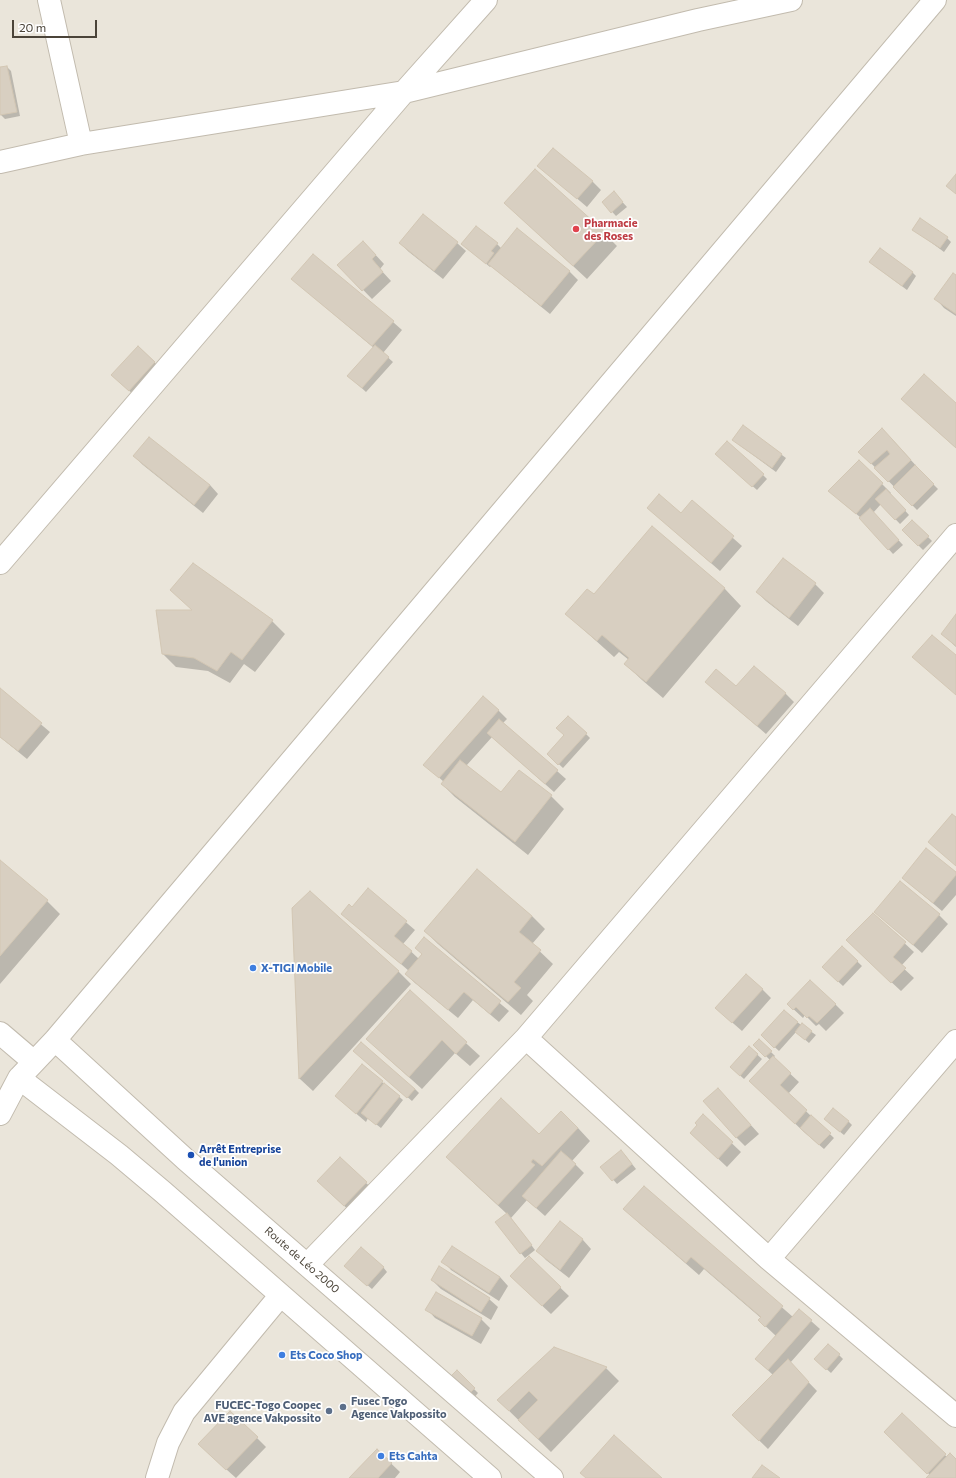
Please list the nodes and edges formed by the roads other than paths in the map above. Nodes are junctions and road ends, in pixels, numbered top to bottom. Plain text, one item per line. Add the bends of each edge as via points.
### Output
1 (49, 0) edge
2 (486, 0) edge
3 (791, 0) edge
4 (935, 0) edge
5 (404, 92) junction
6 (81, 144) junction
7 (0, 162) edge
8 (955, 537) edge
9 (0, 563) edge
10 (0, 1033) edge
11 (526, 1038) junction
12 (54, 1040) junction
13 (956, 1041) edge
14 (34, 1062) junction
15 (19, 1078) junction
16 (0, 1114) edge
17 (769, 1259) junction
18 (308, 1264) junction
19 (280, 1296) junction
20 (956, 1416) edge
21 (157, 1478) edge
22 (490, 1478) edge
23 (552, 1478) edge

1 - 6 street
2 - 5 street
3 - 5 street via 698,20
4 - 12 street
5 - 6 street
5 - 9 street
6 - 7 street
8 - 11 street
10 - 14 street
11 - 17 street
11 - 18 street
12 - 14 street
12 - 18 street, Route de Léo 2000 via 185,1159
13 - 17 street
14 - 15 street
15 - 16 street
15 - 19 street via 119,1155
17 - 20 street
18 - 23 street, Route de Léo 2000
19 - 21 street via 184,1412 168,1443
19 - 22 street

